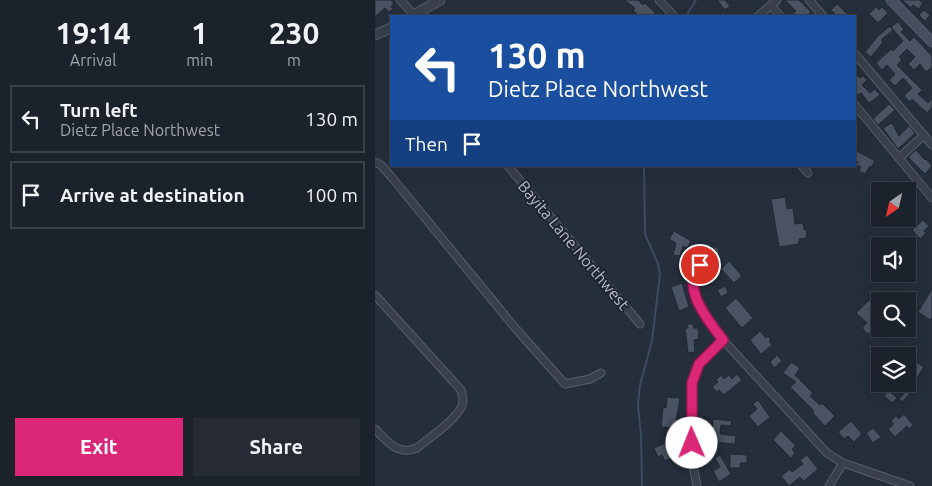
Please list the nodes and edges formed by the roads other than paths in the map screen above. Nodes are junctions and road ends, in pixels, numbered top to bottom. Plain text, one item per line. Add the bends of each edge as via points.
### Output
1 (400, 0) edge
2 (440, 0) edge
3 (659, 0) edge
4 (777, 0) edge
5 (809, 0) edge
6 (891, 0) edge
7 (771, 5) junction
8 (412, 15) edge
9 (415, 15) edge
10 (673, 15) edge
11 (759, 15) edge
12 (779, 15) edge
13 (822, 15) edge
14 (390, 28) edge
15 (375, 35) edge
16 (932, 42) edge
17 (856, 55) edge
18 (856, 107) edge
19 (924, 135) junction
20 (932, 145) edge
21 (899, 158) junction
22 (375, 162) edge
23 (509, 167) edge
24 (803, 167) edge
25 (808, 174) dead end
26 (932, 198) edge
27 (714, 252) dead end
28 (375, 295) edge
29 (640, 324) dead end
30 (723, 340) junction
31 (601, 373) dead end
32 (375, 429) edge
33 (843, 463) junction
34 (697, 486) edge
35 (829, 486) edge
36 (910, 486) edge

1 - 8 street
2 - 9 street
3 - 10 street
4 - 7 street
5 - 13 street
6 - 16 main road
7 - 11 street
7 - 12 street
14 - 15 street
17 - 19 street
18 - 21 street
19 - 20 street
19 - 21 street
21 - 26 street
22 - 31 street via 394,180 565,384 590,379
23 - 29 street, Bayita Lane Northwest
24 - 25 street
27 - 30 street via 693,272 693,284 697,303
28 - 32 street via 461,390 463,401 460,411 412,450 395,448
30 - 33 street via 827,453
30 - 34 street via 699,364 692,383 692,461
33 - 35 street
33 - 36 street

